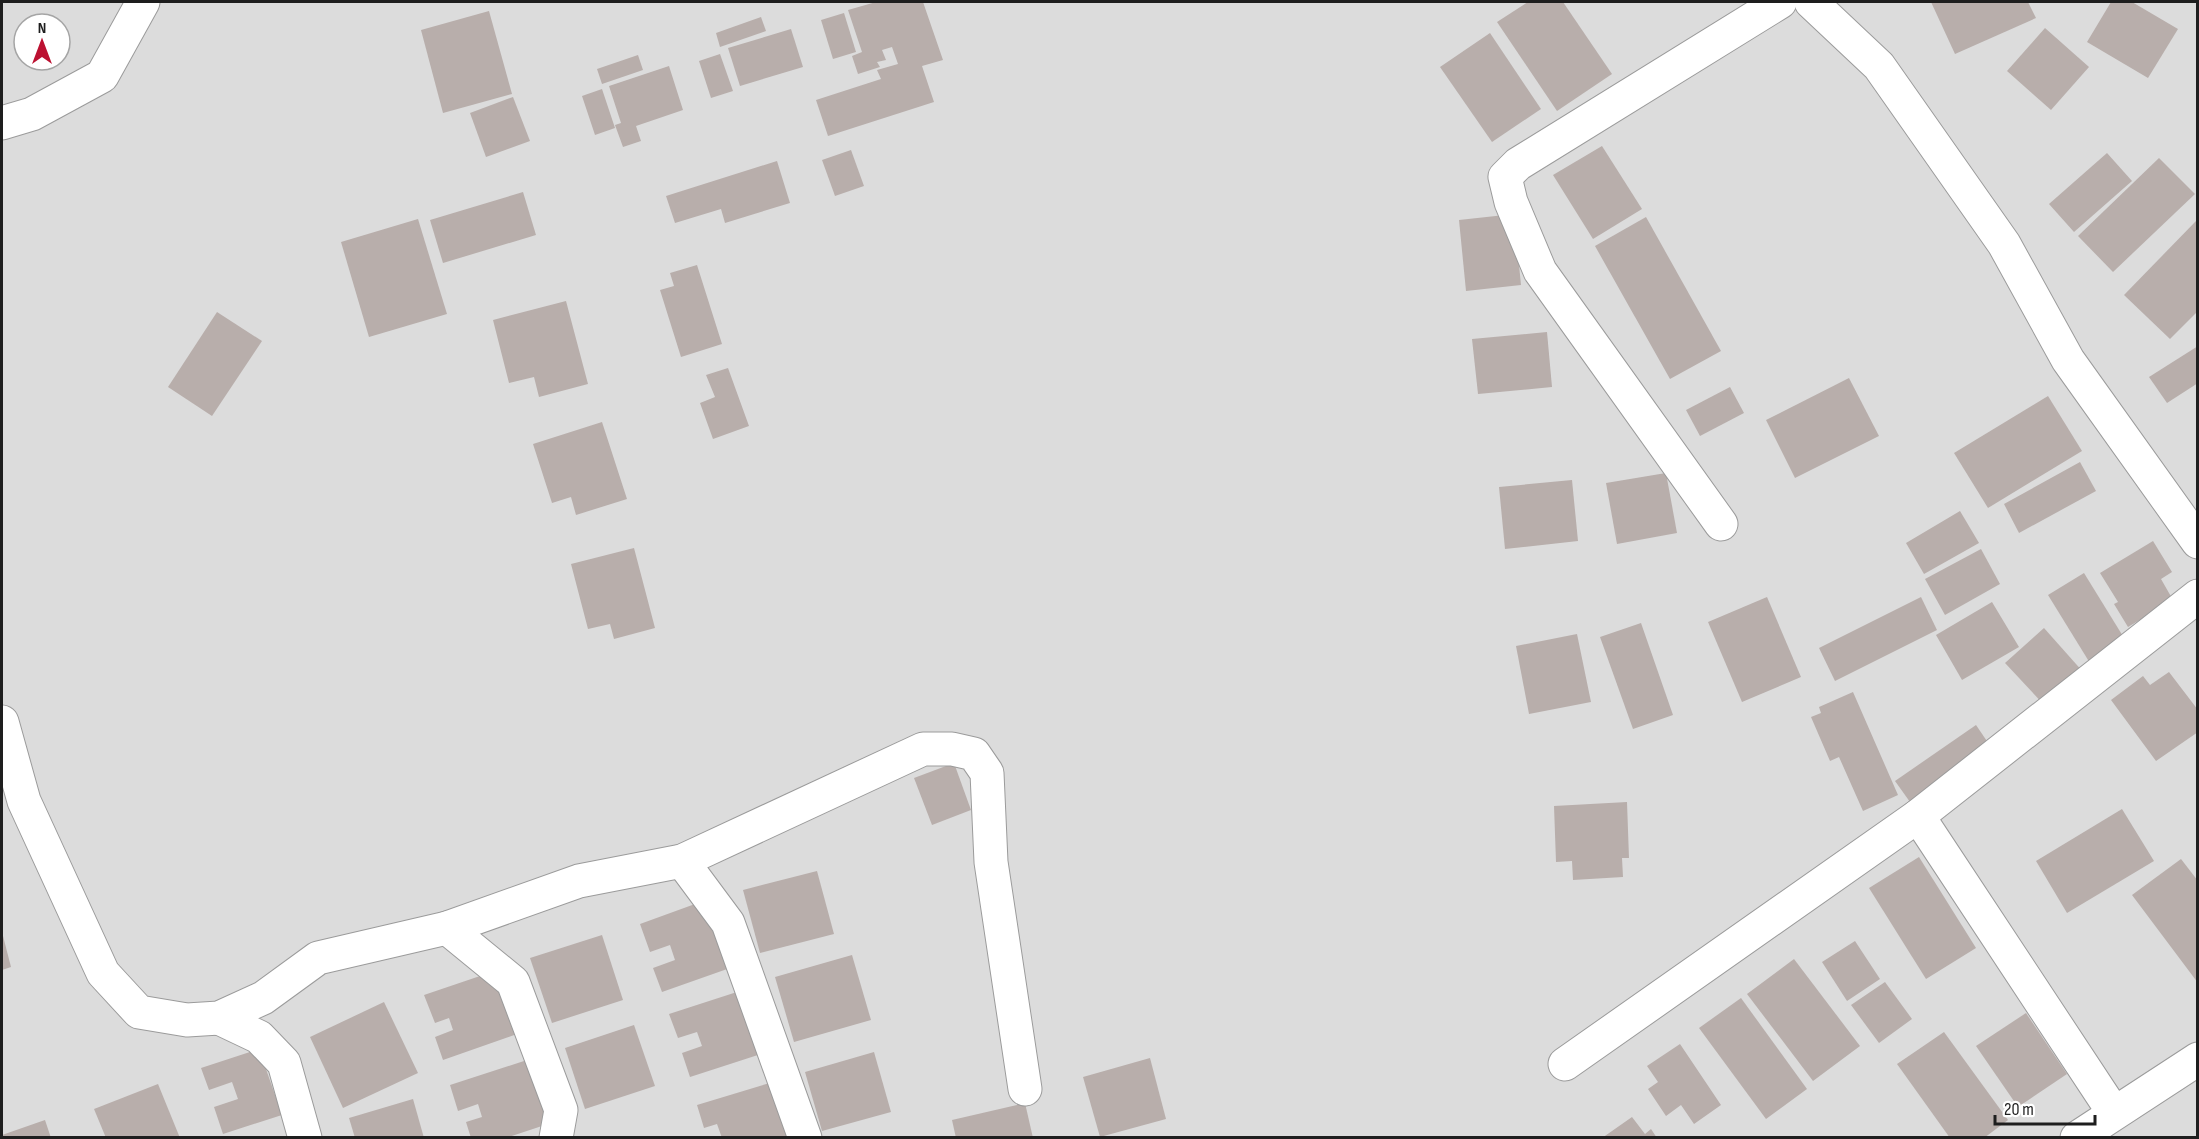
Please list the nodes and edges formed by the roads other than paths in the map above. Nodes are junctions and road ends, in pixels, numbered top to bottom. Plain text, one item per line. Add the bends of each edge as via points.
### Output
1 (143, 2) edge
2 (1780, 2) edge
3 (1811, 2) edge
4 (2, 123) edge
5 (1721, 524) dead end
6 (2198, 542) edge
7 (2198, 596) edge
8 (2, 722) edge
9 (1918, 816) junction
10 (682, 861) junction
11 (447, 928) junction
12 (219, 1018) junction
13 (2198, 1059) edge
14 (1565, 1064) dead end
15 (1025, 1089) dead end
16 (2114, 1113) junction
17 (305, 1137) edge
18 (556, 1137) edge
19 (805, 1137) edge
20 (2077, 1137) edge

1 - 4 street via 102,76 32,114
2 - 5 street via 1518,164 1505,177 1511,202 1540,272
3 - 6 street via 1879,66 2004,243 2068,360
7 - 9 street
8 - 12 street via 24,801 103,974 139,1012 187,1020
9 - 14 street
9 - 16 street
10 - 11 street via 579,881
10 - 15 street via 923,749 974,754 987,773 991,862
10 - 19 street via 729,923
11 - 12 street via 318,958 263,998
11 - 18 street via 513,982 561,1110
12 - 17 street via 259,1037 284,1064
13 - 16 street
16 - 20 street

